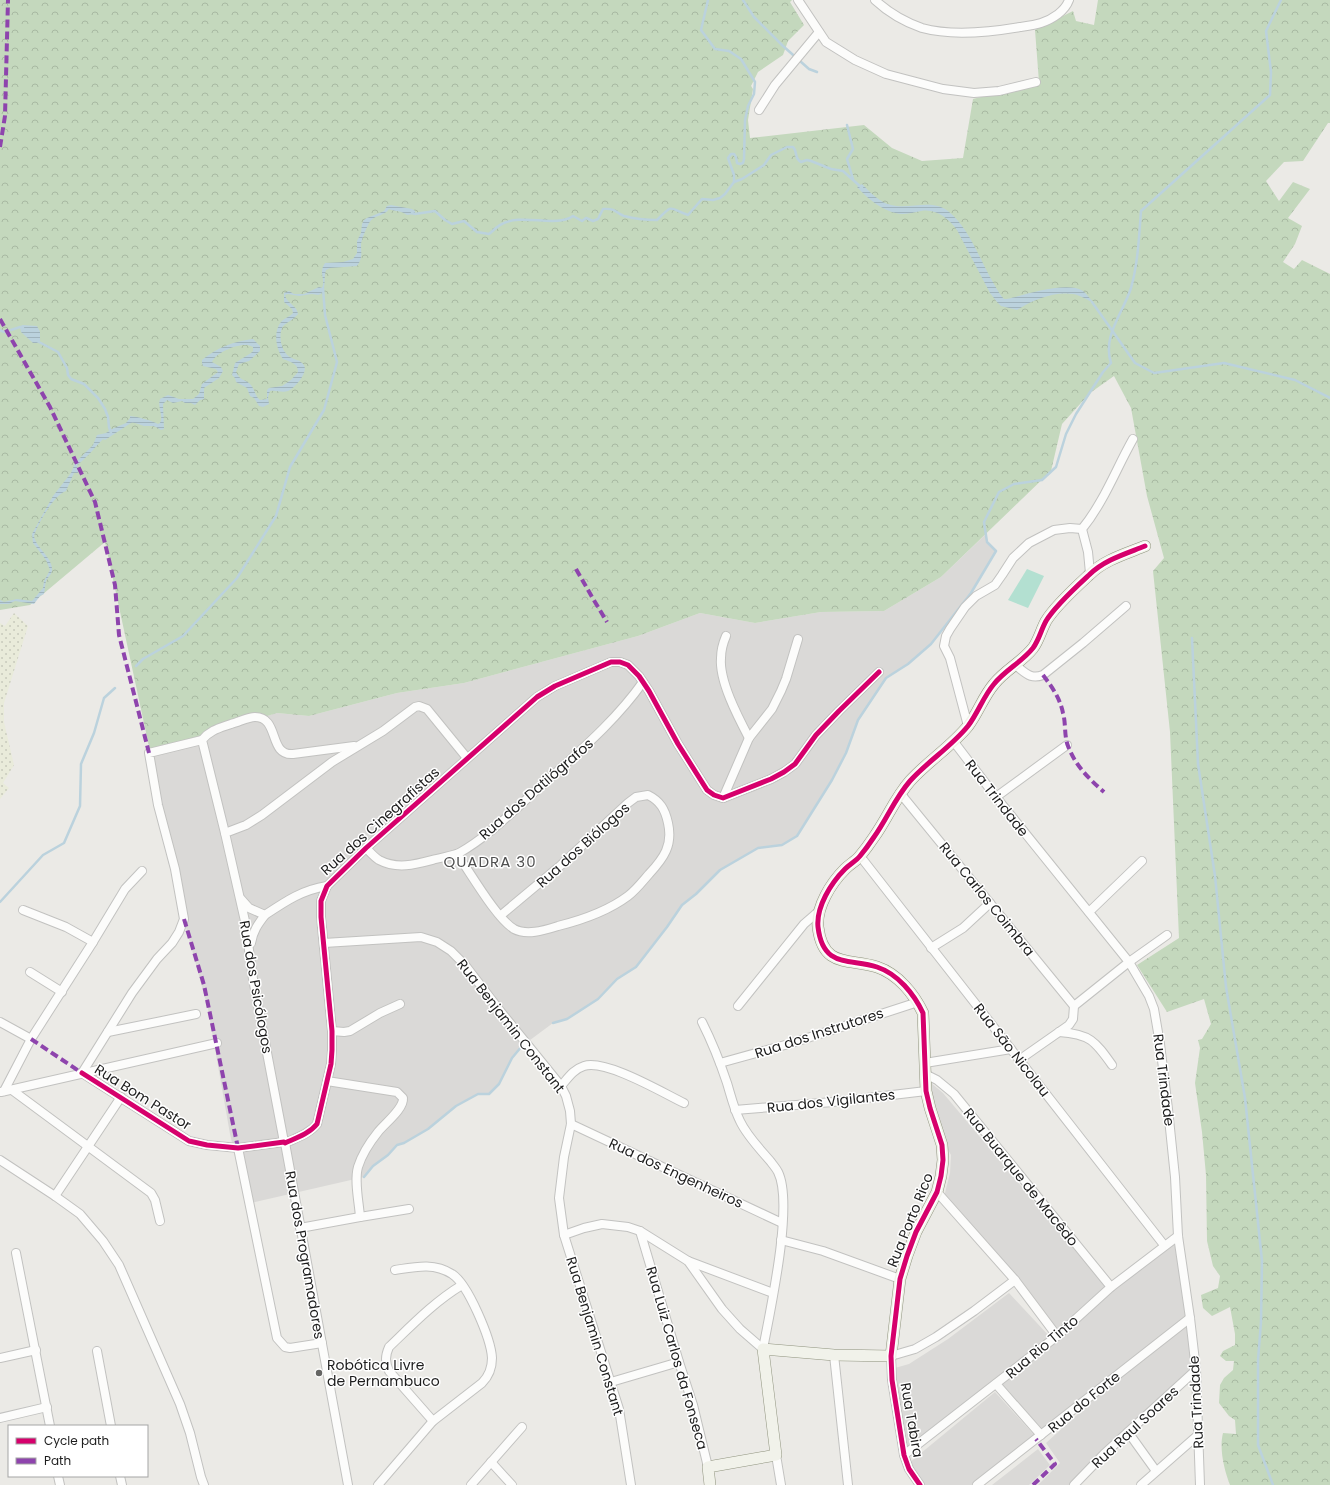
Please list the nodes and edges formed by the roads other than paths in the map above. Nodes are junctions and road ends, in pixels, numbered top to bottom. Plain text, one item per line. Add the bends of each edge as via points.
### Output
1 (798, 0) edge
2 (875, 0) edge
3 (1069, 0) edge
4 (819, 32) junction
5 (1036, 82) dead end
6 (759, 110) dead end
7 (1132, 439) dead end
8 (1082, 529) junction
9 (1144, 546) dead end
10 (1090, 573) junction
11 (1126, 606) dead end
12 (726, 636) dead end
13 (798, 639) dead end
14 (1015, 664) junction
15 (879, 672) dead end
16 (644, 682) junction
17 (968, 726) junction
18 (749, 738) junction
19 (202, 740) junction
20 (954, 742) junction
21 (357, 745) junction
22 (1067, 745) dead end
23 (467, 758) junction
24 (900, 793) junction
25 (996, 797) junction
26 (723, 798) junction
27 (226, 833) junction
28 (366, 848) junction
29 (458, 854) junction
30 (860, 856) junction
31 (1142, 861) dead end
32 (142, 871) dead end
33 (326, 886) junction
34 (240, 898) junction
35 (990, 903) junction
36 (23, 910) dead end
37 (819, 912) junction
38 (1089, 912) junction
39 (265, 915) junction
40 (500, 916) junction
41 (1167, 935) dead end
42 (93, 942) junction
43 (324, 943) junction
44 (250, 947) junction
45 (931, 948) junction
46 (1129, 962) junction
47 (30, 972) dead end
48 (62, 992) junction
49 (918, 1002) junction
50 (400, 1004) dead end
51 (738, 1006) dead end
52 (1074, 1006) junction
53 (196, 1014) dead end
54 (0, 1022) edge
55 (702, 1022) dead end
56 (332, 1031) junction
57 (108, 1032) junction
58 (1059, 1032) junction
59 (31, 1039) junction
60 (218, 1043) dead end
61 (1011, 1049) junction
62 (1020, 1060) junction
63 (720, 1063) junction
64 (1112, 1065) dead end
65 (925, 1069) junction
66 (82, 1073) junction
67 (327, 1081) junction
68 (561, 1086) junction
69 (5, 1091) edge
70 (926, 1091) junction
71 (121, 1097) junction
72 (684, 1103) dead end
73 (735, 1110) junction
74 (571, 1124) junction
75 (284, 1142) junction
76 (87, 1146) junction
77 (238, 1148) junction
78 (0, 1160) edge
79 (937, 1192) junction
80 (55, 1196) junction
81 (409, 1210) dead end
82 (360, 1216) junction
83 (160, 1221) dead end
84 (782, 1223) junction
85 (300, 1228) junction
86 (640, 1231) junction
87 (564, 1235) junction
88 (1178, 1236) junction
89 (781, 1240) junction
90 (1164, 1245) junction
91 (16, 1253) dead end
92 (688, 1261) junction
93 (395, 1270) dead end
94 (900, 1279) junction
95 (1015, 1280) junction
96 (462, 1285) junction
97 (1111, 1287) junction
98 (773, 1293) junction
99 (1190, 1318) junction
100 (1057, 1336) junction
101 (322, 1342) junction
102 (763, 1349) junction
103 (36, 1350) junction
104 (97, 1351) dead end
105 (834, 1355) junction
106 (891, 1356) junction
107 (0, 1358) edge
108 (679, 1362) junction
109 (1196, 1370) junction
110 (611, 1382) junction
111 (996, 1384) junction
112 (47, 1407) junction
113 (0, 1418) edge
114 (433, 1421) junction
115 (50, 1425) edge
116 (111, 1425) edge
117 (522, 1427) dead end
118 (1128, 1432) junction
119 (1198, 1435) junction
120 (1041, 1436) junction
121 (776, 1455) junction
122 (904, 1455) junction
123 (491, 1462) junction
124 (708, 1467) junction
125 (1156, 1471) junction
126 (1078, 1484) edge
127 (204, 1485) edge
128 (348, 1485) edge
129 (378, 1485) edge
130 (471, 1485) edge
131 (512, 1485) edge
132 (631, 1485) edge
133 (710, 1485) edge
134 (780, 1485) edge
135 (848, 1485) edge
136 (920, 1485) edge
137 (977, 1485) edge
138 (1141, 1485) edge
139 (1200, 1485) edge

1 - 4 street
2 - 3 street via 886,10 924,28 949,32 976,32 1041,23 1062,11
4 - 5 street via 826,42 855,60 915,83 943,89 986,93
4 - 6 street via 775,85
7 - 8 street via 1104,496
8 - 10 street
8 - 17 street via 1054,530 1029,543 1013,558 995,585 976,596 950,628 944,646
9 - 10 street, Rua Porto Rico via 1112,559
10 - 14 street, Rua Porto Rico via 1052,613 1033,647
11 - 14 street via 1043,675 1036,677
12 - 18 street via 722,647 721,668 736,715
13 - 18 street via 781,691 772,709
14 - 17 street, Rua Porto Rico via 994,683
15 - 26 street via 816,735 795,764 771,779
16 - 23 street, Rua dos Cinegrafistas via 631,668 620,662 611,662 580,674 537,697
16 - 26 street via 707,790
16 - 29 street, Rua dos Datilógrafos via 624,707 576,754 501,822
17 - 20 street, Rua Porto Rico
18 - 26 street
19 - 21 street via 215,729 254,717 263,719 270,725 278,748 288,754
19 - 27 street, Rua dos Psicólogos
19 - 57 street, Rua Bom Pastor via 149,753 184,919 172,943 144,976
20 - 24 street, Rua Porto Rico via 918,772
20 - 25 street, Rua Trindade
21 - 23 street via 419,706 427,709
21 - 27 street via 302,783 262,815
22 - 25 street
23 - 28 street, Rua dos Cinegrafistas
24 - 30 street, Rua Porto Rico
24 - 35 street, Rua Carlos Coimbra
25 - 38 street, Rua Trindade
27 - 34 street, Rua dos Psicólogos
28 - 29 street, Rua dos Datilógrafos via 378,859 401,866
28 - 33 street, Rua dos Cinegrafistas
29 - 40 street, Rua dos Biólogos
30 - 37 street, Rua Porto Rico via 837,879
30 - 45 street, Rua São Nicolau
31 - 38 street
32 - 42 street via 125,889
33 - 39 street, Rua dos Cinegrafistas via 302,892
33 - 43 street, Rua dos Cinegrafistas via 321,901
34 - 39 street via 249,908
34 - 44 street, Rua dos Psicólogos
35 - 45 street via 963,928
35 - 52 street, Rua Carlos Coimbra
36 - 42 street via 66,927
37 - 49 street, Rua Porto Rico via 820,936 829,954 845,962 878,967 898,980
37 - 51 street, Rua Porto Rico via 804,924
38 - 46 street, Rua Trindade
39 - 44 street via 253,934
40 - 40 street, Rua dos Biólogos via 636,797 648,795 661,804 670,831 669,845 661,861 627,896 588,916 542,931 527,932 514,929
41 - 46 street
42 - 48 street
43 - 56 street, Rua dos Cinegrafistas
43 - 68 street, Rua Benjamin Constant via 421,937 437,942 465,964
44 - 75 street, Rua dos Psicólogos via 253,979
45 - 61 street, Rua São Nicolau
46 - 52 street
46 - 88 street, Rua Trindade via 1154,1009 1168,1109
47 - 48 street
48 - 59 street
49 - 63 street, Rua dos Instrutores via 792,1043
49 - 65 street, Rua Porto Rico via 923,1013
50 - 56 street via 350,1032
52 - 58 street via 1073,1019
53 - 57 street
54 - 59 street
55 - 63 street
56 - 67 street, Rua dos Cinegrafistas
57 - 66 street, Rua Bom Pastor
58 - 62 street
58 - 64 street via 1075,1033 1088,1038 1098,1046
59 - 69 street
60 - 66 street
61 - 62 street, Rua São Nicolau
61 - 65 street
62 - 90 street, Rua São Nicolau
63 - 73 street
65 - 70 street, Rua Porto Rico
65 - 97 street, Rua Buarque de Macêdo via 954,1094
66 - 69 street
66 - 71 street, Rua Bom Pastor
67 - 75 street, Rua dos Cinegrafistas via 317,1124 306,1134
67 - 82 street via 397,1092 401,1094 404,1102 366,1149 358,1168
68 - 72 street via 576,1070 596,1065 629,1076
68 - 74 street, Rua Benjamin Constant via 570,1111
69 - 76 street
70 - 73 street, Rua dos Vigilantes
70 - 79 street, Rua Porto Rico via 942,1145 942,1176
71 - 76 street
71 - 77 street, Rua Bom Pastor via 189,1141
73 - 84 street via 747,1133 778,1172 782,1187
74 - 84 street, Rua dos Engenheiros
74 - 87 street, Rua Benjamin Constant via 559,1198
75 - 77 street, Rua dos Cinegrafistas
75 - 85 street, Rua dos Programadores
76 - 80 street
76 - 83 street via 151,1193
77 - 101 street via 277,1338 285,1347 290,1348
78 - 80 street
79 - 94 street, Rua Porto Rico via 916,1232
79 - 95 street
80 - 127 street via 80,1214 119,1265 180,1404
81 - 82 street
82 - 85 street
84 - 89 street
85 - 101 street, Rua dos Programadores
86 - 87 street via 602,1224
86 - 92 street
86 - 108 street, Rua Luiz Carlos da Fonseca
87 - 110 street, Rua Benjamin Constant
88 - 90 street, Rua Rio Tinto
88 - 99 street, Rua Trindade
89 - 94 street via 823,1251
89 - 98 street
90 - 97 street, Rua Rio Tinto
91 - 103 street
92 - 98 street
92 - 102 street via 722,1309
93 - 96 street via 434,1267 453,1274
94 - 106 street, Rua Porto Rico
95 - 100 street
95 - 106 street via 936,1337 915,1349
96 - 114 street via 485,1333 492,1357 491,1368 482,1383
96 - 114 street via 429,1308 389,1347 386,1354 385,1362 389,1371
97 - 100 street, Rua Rio Tinto
98 - 102 street
99 - 109 street, Rua Trindade
99 - 120 street, Rua do Forte
100 - 111 street, Rua Rio Tinto
101 - 128 street, Rua dos Programadores
102 - 105 street
102 - 121 street
103 - 107 street
103 - 112 street
104 - 116 street
105 - 106 street
105 - 135 street
106 - 122 street, Rua Tabira via 893,1387
108 - 110 street
108 - 124 street, Rua Luiz Carlos da Fonseca
109 - 118 street, Rua Raul Soares
109 - 119 street, Rua Trindade
110 - 132 street, Rua Benjamin Constant via 624,1432
111 - 120 street
111 - 122 street, Rua Rio Tinto
112 - 113 street
112 - 115 street
114 - 129 street
117 - 123 street
118 - 125 street
118 - 126 street, Rua Raul Soares
119 - 125 street
119 - 139 street, Rua Trindade
120 - 137 street, Rua do Forte
121 - 124 street
121 - 134 street
122 - 136 street, Rua Tabira via 909,1469
123 - 130 street
123 - 131 street
124 - 133 street, Rua Luiz Carlos da Fonseca
125 - 138 street

